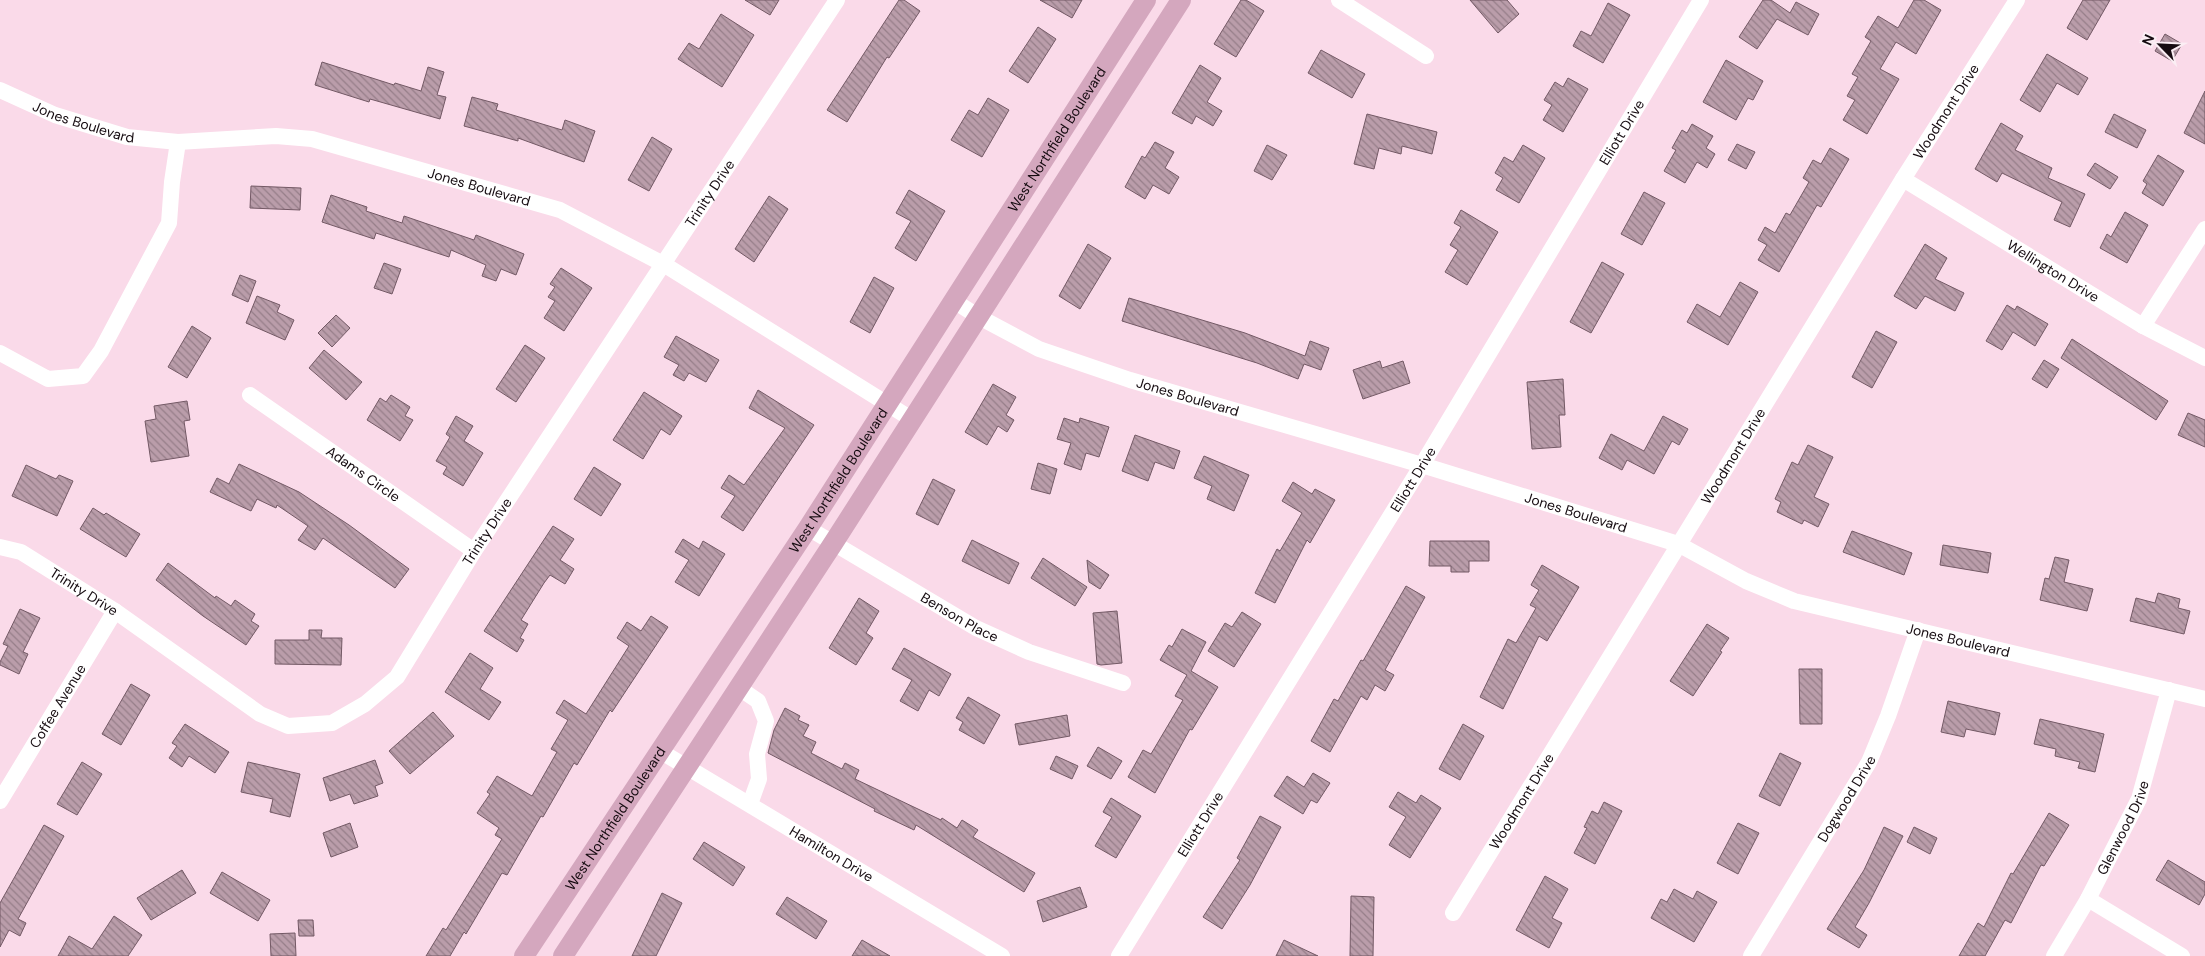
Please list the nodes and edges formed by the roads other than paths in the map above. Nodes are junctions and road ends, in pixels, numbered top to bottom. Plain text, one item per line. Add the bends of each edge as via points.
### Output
1 (837, 0) edge
2 (1146, 0) edge
3 (1181, 0) edge
4 (1338, 0) edge
5 (1701, 0) edge
6 (2017, 0) edge
7 (1426, 56) dead end
8 (0, 90) edge
9 (178, 142) junction
10 (1903, 179) junction
11 (2205, 229) edge
12 (665, 264) junction
13 (954, 301) junction
14 (979, 317) junction
15 (2143, 326) junction
16 (0, 353) edge
17 (2205, 358) edge
18 (250, 395) dead end
19 (889, 404) junction
20 (913, 420) junction
21 (1422, 465) junction
22 (808, 528) junction
23 (834, 542) junction
24 (1678, 544) junction
25 (0, 547) edge
26 (474, 551) junction
27 (115, 611) junction
28 (1918, 630) junction
29 (1123, 683) dead end
30 (739, 688) junction
31 (2169, 690) junction
32 (2205, 699) edge
33 (660, 751) junction
34 (687, 767) junction
35 (0, 801) edge
36 (750, 804) junction
37 (2088, 899) junction
38 (1453, 913) dead end
39 (524, 956) edge
40 (563, 956) edge
41 (1002, 956) edge
42 (1119, 956) edge
43 (1751, 956) edge
44 (2054, 956) edge
45 (2182, 956) edge

1 - 12 street, Trinity Drive
2 - 13 main road, West Northfield Boulevard
3 - 14 main road, West Northfield Boulevard
4 - 7 street
5 - 21 street, Elliott Drive
6 - 10 street, Woodmont Drive
8 - 9 street, Jones Boulevard via 55,115 101,130 136,138
9 - 12 street, Jones Boulevard via 276,136 312,139 560,210
9 - 16 street via 169,223 101,350 83,376 48,379
10 - 15 street, Wellington Drive
10 - 24 street, Woodmont Drive
11 - 15 street
12 - 19 street, Jones Boulevard
12 - 26 street, Trinity Drive
13 - 14 street, Jones Boulevard
13 - 19 main road, West Northfield Boulevard
14 - 20 main road, West Northfield Boulevard
14 - 21 street, Jones Boulevard via 1039,349 1130,380
15 - 17 street, Wellington Drive
18 - 26 street, Adams Circle
19 - 20 street, Jones Boulevard
19 - 22 main road, West Northfield Boulevard
20 - 23 main road, West Northfield Boulevard
21 - 24 street, Jones Boulevard
21 - 42 street, Elliott Drive
22 - 23 street, Benson Place
22 - 33 main road, West Northfield Boulevard
23 - 29 street, Benson Place via 976,628 1029,652
23 - 30 main road, West Northfield Boulevard
24 - 28 street, Jones Boulevard via 1746,581 1794,601
24 - 38 street, Woodmont Drive
25 - 27 street, Trinity Drive via 21,552
26 - 27 street, Trinity Drive via 397,677 365,704 332,723 288,726 260,714
27 - 35 street, Coffee Avenue
28 - 31 street, Jones Boulevard
28 - 43 street, Dogwood Drive via 1869,762
30 - 34 main road, West Northfield Boulevard
30 - 36 street via 758,701 766,721 757,754 759,779
31 - 32 street, Jones Boulevard
31 - 37 street, Glenwood Drive via 2139,799
33 - 34 street, Hamilton Drive
33 - 39 main road, West Northfield Boulevard
34 - 36 street, Hamilton Drive
34 - 40 main road, West Northfield Boulevard
36 - 41 street, Hamilton Drive
37 - 44 street, Glenwood Drive
37 - 45 street

